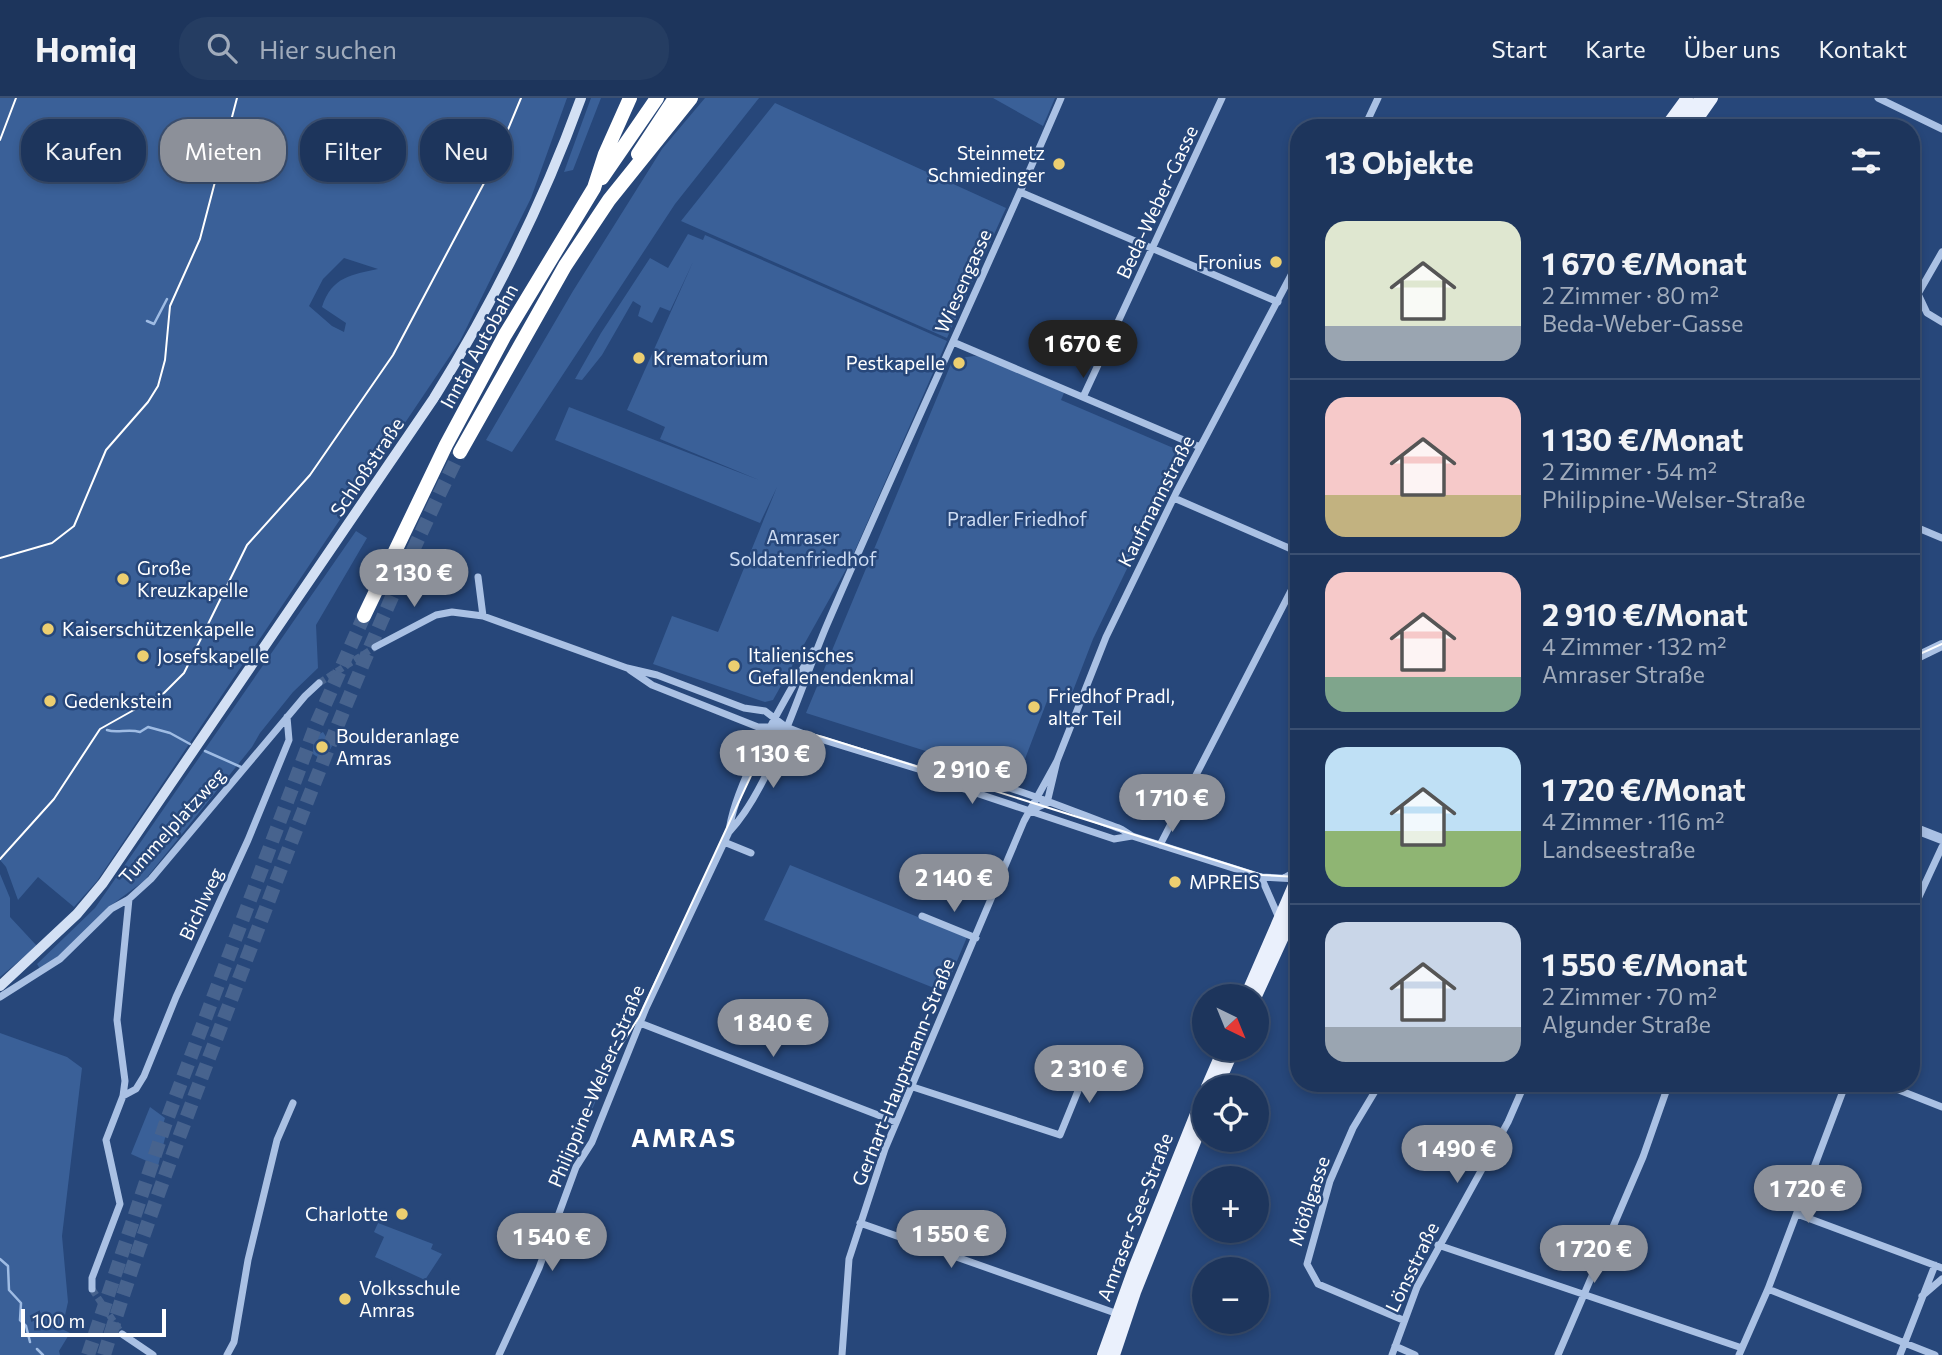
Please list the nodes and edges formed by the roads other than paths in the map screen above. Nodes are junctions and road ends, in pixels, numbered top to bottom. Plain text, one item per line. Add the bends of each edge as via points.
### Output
1 (581, 98) edge
2 (630, 98) edge
3 (657, 98) edge
4 (675, 98) edge
5 (691, 98) edge
6 (1061, 98) edge
7 (1222, 98) edge
8 (1378, 98) edge
9 (1687, 98) edge
10 (1701, 98) edge
11 (1712, 98) edge
12 (1878, 98) edge
13 (1368, 119) edge
14 (1672, 119) edge
15 (1686, 119) edge
16 (1697, 119) edge
17 (1942, 129) edge
18 (594, 188) junction
19 (1020, 192) junction
20 (609, 200) junction
21 (1152, 249) junction
22 (1942, 252) edge
23 (1290, 283) edge
24 (1920, 287) edge
25 (1920, 298) edge
26 (1278, 302) junction
27 (1942, 322) edge
28 (953, 342) junction
29 (1084, 395) junction
30 (1200, 447) junction
31 (460, 452) tunnel mouth
32 (1174, 498) junction
33 (1920, 529) edge
34 (1942, 538) edge
35 (1290, 549) edge
36 (478, 578) dead end
37 (1290, 592) edge
38 (364, 616) tunnel mouth
39 (483, 616) junction
40 (825, 629) junction
41 (1942, 645) edge
42 (375, 647) tunnel mouth
43 (1920, 656) edge
44 (627, 668) junction
45 (319, 683) tunnel mouth
46 (287, 716) junction
47 (776, 719) junction
48 (786, 727) junction
49 (771, 729) junction
50 (1057, 761) junction
51 (931, 773) junction
52 (1035, 799) junction
53 (1047, 803) junction
54 (1030, 811) junction
55 (1920, 830) edge
56 (729, 832) junction
57 (1132, 836) junction
58 (1942, 839) edge
59 (724, 842) junction
60 (1160, 845) junction
61 (1942, 847) edge
62 (751, 853) dead end
63 (1261, 877) junction
64 (1290, 878) edge
65 (1290, 894) edge
66 (1920, 895) edge
67 (129, 899) junction
68 (922, 916) dead end
69 (1279, 919) junction
70 (1290, 922) edge
71 (976, 938) junction
72 (1251, 984) edge
73 (1261, 984) edge
74 (0, 986) edge
75 (0, 997) edge
76 (640, 1023) junction
77 (1091, 1059) dead end
78 (913, 1087) junction
79 (1375, 1092) edge
80 (1521, 1092) edge
81 (1666, 1092) edge
82 (1843, 1092) edge
83 (1904, 1092) edge
84 (123, 1096) junction
85 (293, 1103) dead end
86 (1942, 1107) edge
87 (896, 1122) junction
88 (1192, 1125) edge
89 (1192, 1149) edge
90 (1797, 1214) junction
91 (860, 1223) junction
92 (1438, 1245) junction
93 (1933, 1266) junction
94 (1942, 1266) edge
95 (1942, 1279) edge
96 (92, 1289) dead end
97 (1768, 1289) junction
98 (1583, 1296) junction
99 (1922, 1297) junction
100 (1118, 1314) junction
101 (1403, 1320) junction
102 (122, 1334) tunnel mouth
103 (1905, 1342) junction
104 (1395, 1346) junction
105 (1740, 1351) edge
106 (153, 1355) edge
107 (227, 1355) edge
108 (499, 1355) edge
109 (842, 1355) edge
110 (1103, 1355) edge
111 (1114, 1355) edge
112 (1392, 1355) edge
113 (1415, 1355) edge
114 (1558, 1355) edge
115 (1900, 1355) edge
116 (1935, 1355) edge

1 - 74 main road, Schloßstraße via 524,235 467,346 434,398 103,883 61,931
2 - 18 highway, Inntal Autobahn
3 - 18 highway
4 - 20 highway
5 - 20 highway, Inntal Autobahn
6 - 19 street, Wiesengasse
7 - 21 street, Beda-Weber-Gasse
8 - 13 street
9 - 14 main road
10 - 15 main road
11 - 16 main road
12 - 17 street
18 - 38 highway, Inntal Autobahn via 505,335
19 - 21 street
19 - 28 street, Wiesengasse
20 - 31 highway, Inntal Autobahn via 559,277
21 - 26 street
21 - 29 street, Beda-Weber-Gasse
22 - 24 street
23 - 26 street, Kaufmannstraße
25 - 27 street via 1927,313
26 - 30 street, Kaufmannstraße
28 - 29 street
28 - 40 street, Wiesengasse
29 - 30 street
30 - 32 street, Kaufmannstraße
32 - 35 street
32 - 50 street, Kaufmannstraße via 1096,660
33 - 34 street
36 - 39 street
37 - 60 street
39 - 42 street via 436,615
39 - 44 street
40 - 47 street, Wiesengasse
40 - 48 street, Wiesengasse
41 - 43 street
44 - 47 street via 765,711
44 - 49 street via 652,685
45 - 46 street, Tummelplatzweg
46 - 67 street, Tummelplatzweg via 151,879
46 - 84 street, Bichlweg via 289,740 248,840 144,1076 136,1089
47 - 48 street
47 - 49 street, Philippine-Welser-Straße
48 - 49 street
48 - 51 street
48 - 56 street, Philippine-Welser-Straße via 745,816
49 - 56 street, Philippine-Welser-Straße via 731,810
50 - 52 street, Kaufmannstraße
50 - 53 street, Kaufmannstraße
51 - 52 street via 950,772
51 - 54 street via 946,783
52 - 53 street
52 - 54 street, Kaufmannstraße
53 - 54 street
53 - 57 street
54 - 57 street via 1114,839
54 - 71 street, Gerhart-Hauptmann-Straße
55 - 58 street
56 - 59 street, Philippine-Welser-Straße
57 - 60 street
59 - 62 street
59 - 76 street, Philippine-Welser-Straße
60 - 63 street
61 - 66 street
63 - 64 street
63 - 69 street
65 - 69 main road
67 - 75 street, Tummelplatzweg via 111,909 60,959
67 - 84 street, Bichlweg via 117,1020 125,1066
68 - 71 street
69 - 72 main road
70 - 73 main road
71 - 78 street, Gerhart-Hauptmann-Straße
76 - 87 street
76 - 108 street, Philippine-Welser-Straße
77 - 78 street via 1060,1135
78 - 87 street, Gerhart-Hauptmann-Straße
79 - 101 street, Mößlgasse via 1330,1181 1307,1264 1318,1284
80 - 92 street, Lönsstraße
81 - 98 street
82 - 90 street
83 - 86 street
84 - 96 street, Bichlweg via 106,1140 119,1211 92,1278
85 - 107 street via 277,1140 234,1342
87 - 91 street, Gerhart-Hauptmann-Straße
88 - 100 main road, Amraser-See-Straße
89 - 111 main road, Amraser-See-Straße
90 - 93 street
90 - 97 street
91 - 100 street
91 - 109 street, Gerhart-Hauptmann-Straße via 846,1274
92 - 98 street
92 - 101 street, Lönsstraße
93 - 94 street
93 - 99 street
95 - 99 street
97 - 103 street
97 - 105 street
98 - 105 street
98 - 114 street
99 - 103 street
100 - 110 main road, Amraser-See-Straße
101 - 104 street, Lönsstraße
102 - 106 street
103 - 115 street
103 - 116 street
104 - 112 street, Lönsstraße
104 - 113 street

